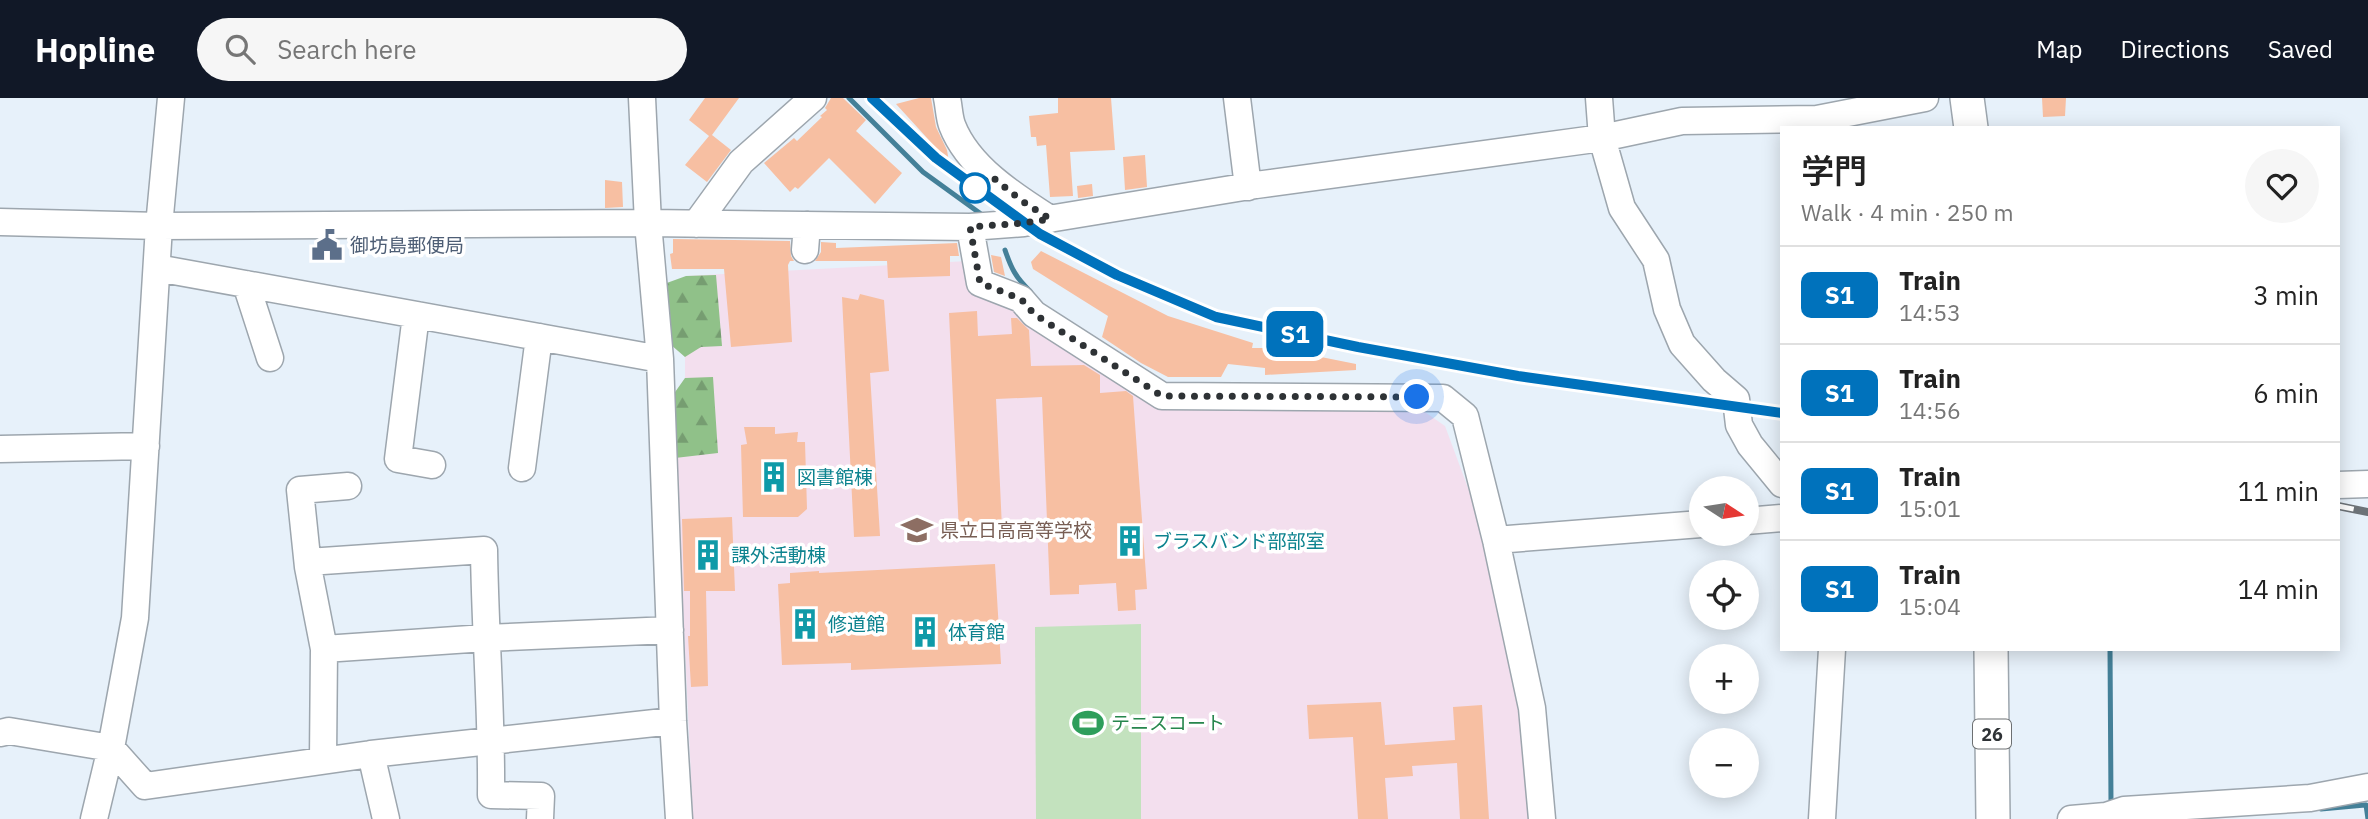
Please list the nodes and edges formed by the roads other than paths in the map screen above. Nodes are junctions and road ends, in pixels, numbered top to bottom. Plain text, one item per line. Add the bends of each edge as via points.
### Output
1 (171, 98) edge
2 (642, 98) edge
3 (813, 98) edge
4 (947, 98) edge
5 (1237, 98) edge
6 (1599, 98) edge
7 (1925, 98) edge
8 (1967, 98) edge
9 (1971, 126) edge
10 (1602, 138) junction
11 (1248, 187) junction
12 (1050, 219) junction
13 (0, 222) edge
14 (648, 223) junction
15 (696, 224) junction
16 (159, 226) junction
17 (970, 227) junction
18 (157, 268) junction
19 (246, 284) junction
20 (416, 315) junction
21 (539, 337) junction
22 (270, 358) dead end
23 (660, 359) junction
24 (146, 446) junction
25 (0, 450) edge
26 (432, 465) dead end
27 (522, 468) dead end
28 (1780, 482) edge
29 (2368, 484) edge
30 (2340, 485) edge
31 (348, 486) dead end
32 (1780, 518) edge
33 (1759, 520) edge
34 (1689, 525) edge
35 (1496, 540) junction
36 (308, 562) junction
37 (670, 631) junction
38 (485, 638) junction
39 (324, 649) junction
40 (1832, 651) edge
41 (1991, 651) edge
42 (673, 721) junction
43 (0, 733) edge
44 (492, 740) junction
45 (111, 748) junction
46 (371, 754) junction
47 (323, 759) junction
48 (2368, 787) edge
49 (94, 819) edge
50 (386, 819) edge
51 (540, 819) edge
52 (679, 819) edge
53 (1542, 819) edge
54 (1822, 819) edge
55 (1993, 819) edge
56 (2071, 819) edge

1 - 16 street
2 - 14 street
3 - 15 street via 741,162
4 - 12 street via 953,125 975,163
5 - 11 street
6 - 10 street
7 - 10 street via 1817,119 1682,121
8 - 9 main road
10 - 11 street
10 - 28 street via 1622,208 1656,260 1667,309 1682,344 1736,399 1739,425
11 - 12 street
12 - 17 street
13 - 16 street
14 - 15 street
14 - 16 street
14 - 23 street
15 - 17 street via 806,238
16 - 18 street
17 - 35 street via 980,283 1021,299 1034,314 1162,396 1443,398 1465,416
18 - 19 street
18 - 24 street
19 - 20 street
19 - 22 street
20 - 21 street
20 - 26 street via 398,459
21 - 23 street
21 - 27 street
23 - 37 street
24 - 25 street
24 - 45 street via 135,618
29 - 30 street
31 - 36 street via 300,490
32 - 33 street
34 - 35 street
35 - 53 street via 1532,708
36 - 38 street via 484,550
36 - 39 street
37 - 38 street
37 - 42 street
38 - 39 street
38 - 44 street
39 - 47 street
40 - 54 street
41 - 55 main road, 26
42 - 44 street
42 - 52 street
43 - 45 street
44 - 46 street
44 - 51 street via 491,796 541,796
45 - 47 street via 145,786
45 - 49 street
46 - 47 street
46 - 50 street
48 - 56 street via 2310,798 2124,810

